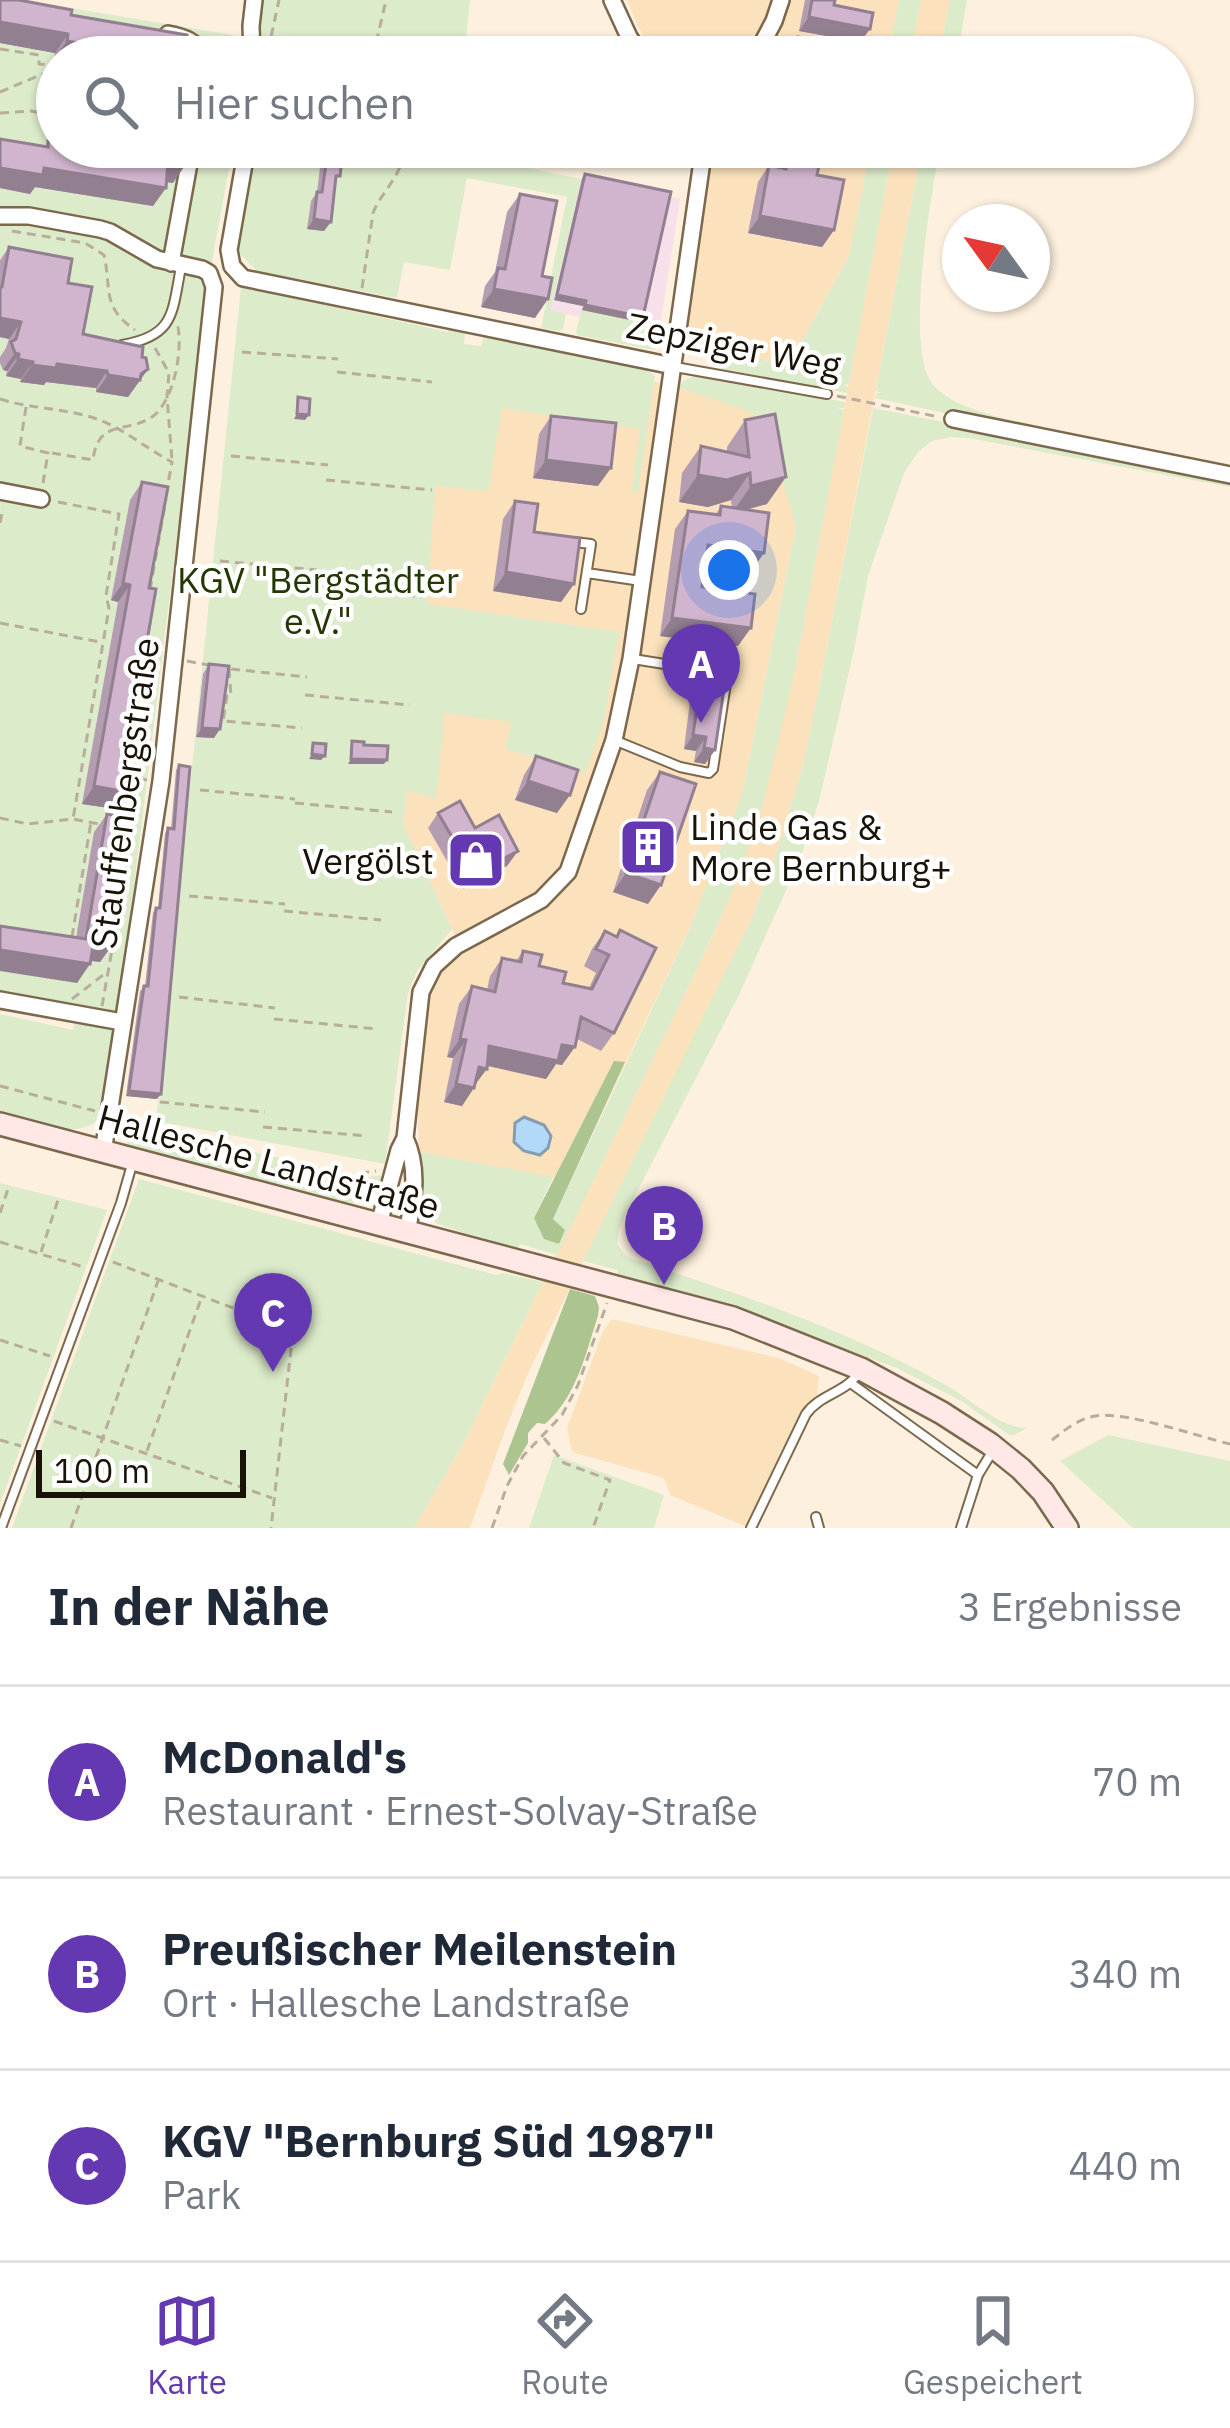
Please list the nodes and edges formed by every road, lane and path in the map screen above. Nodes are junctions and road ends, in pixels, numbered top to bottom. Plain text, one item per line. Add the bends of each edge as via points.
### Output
1 (254, 0) edge
2 (278, 0) edge
3 (386, 0) edge
4 (612, 0) edge
5 (782, 0) edge
6 (141, 29) edge
7 (178, 36) edge
8 (251, 36) edge
9 (270, 36) edge
10 (378, 36) edge
11 (629, 36) edge
12 (766, 36) edge
13 (0, 49) edge
14 (36, 55) edge
15 (36, 77) edge
16 (0, 92) edge
17 (0, 112) edge
18 (36, 112) edge
19 (190, 168) edge
20 (245, 168) edge
21 (400, 168) edge
22 (701, 168) edge
23 (0, 216) edge
24 (0, 229) edge
25 (176, 264) junction
26 (234, 265) junction
27 (212, 283) junction
28 (360, 302) junction
29 (173, 306) junction
30 (149, 338) junction
31 (111, 342) edge
32 (242, 352) dead end
33 (338, 359) dead end
34 (673, 366) junction
35 (337, 372) dead end
36 (432, 382) dead end
37 (827, 394) joint
38 (167, 397) junction
39 (0, 399) edge
40 (26, 406) junction
41 (953, 419) joint
42 (116, 426) junction
43 (48, 453) junction
44 (231, 456) dead end
45 (172, 462) junction
46 (328, 465) dead end
47 (1230, 475) edge
48 (326, 480) dead end
49 (432, 490) dead end
50 (3, 492) edge
51 (41, 499) junction
52 (0, 524) edge
53 (572, 542) edge
54 (220, 561) dead end
55 (317, 570) dead end
56 (587, 573) junction
57 (642, 581) junction
58 (316, 587) dead end
59 (422, 597) dead end
60 (581, 609) dead end
61 (0, 623) edge
62 (102, 642) junction
63 (631, 659) junction
64 (174, 660) junction
65 (144, 661) edge
66 (230, 669) junction
67 (307, 677) dead end
68 (305, 695) dead end
69 (410, 705) dead end
70 (302, 728) dead end
71 (614, 740) junction
72 (161, 782) junction
73 (122, 784) edge
74 (200, 790) dead end
75 (392, 812) dead end
76 (0, 818) edge
77 (73, 819) junction
78 (91, 822) junction
79 (132, 830) edge
80 (188, 896) dead end
81 (381, 920) dead end
82 (112, 946) edge
83 (70, 952) edge
84 (108, 971) junction
85 (178, 998) dead end
86 (71, 999) dead end
87 (0, 1000) edge
88 (275, 1008) dead end
89 (99, 1019) junction
90 (274, 1019) dead end
91 (122, 1022) junction
92 (377, 1029) dead end
93 (0, 1086) edge
94 (160, 1102) edge
95 (265, 1112) dead end
96 (108, 1114) junction
97 (0, 1124) edge
98 (263, 1127) dead end
99 (367, 1136) dead end
100 (405, 1138) junction
101 (103, 1152) junction
102 (133, 1160) junction
103 (8, 1190) dead end
104 (58, 1200) dead end
105 (0, 1213) edge
106 (379, 1223) junction
107 (407, 1231) junction
108 (0, 1242) edge
109 (40, 1254) junction
110 (100, 1257) junction
111 (86, 1268) dead end
112 (159, 1279) junction
113 (609, 1284) junction
114 (203, 1294) junction
115 (0, 1340) edge
116 (53, 1357) dead end
117 (856, 1376) junction
118 (41, 1417) junction
119 (542, 1437) junction
120 (102, 1438) junction
121 (0, 1439) edge
122 (1052, 1440) dead end
123 (1230, 1444) edge
124 (21, 1446) dead end
125 (995, 1447) junction
126 (146, 1454) junction
127 (978, 1475) junction
128 (275, 1499) junction
129 (1065, 1524) edge
130 (74, 1527) edge
131 (1, 1528) edge
132 (271, 1528) edge
133 (492, 1528) edge
134 (593, 1528) edge
135 (751, 1528) edge
136 (961, 1528) edge

1 - 8 street
2 - 9 path
3 - 10 path
4 - 11 street
5 - 12 street
6 - 7 street
13 - 14 path
15 - 16 path
17 - 18 path
19 - 25 street
20 - 26 street
21 - 28 path via 373,213
22 - 34 street
23 - 25 street via 100,229
24 - 30 path via 85,243 104,255 117,316
25 - 27 street
25 - 29 lane
26 - 27 street via 222,262
26 - 27 street via 230,283
26 - 28 street, Zepziger Weg
27 - 64 street, Stauffenbergstraße
28 - 34 street, Zepziger Weg
29 - 30 lane via 165,328
29 - 38 path via 181,337
30 - 31 lane
30 - 38 path via 169,373
32 - 33 path
34 - 37 lane, Zepziger Weg
34 - 57 street
35 - 36 path
37 - 41 path, Zepziger Weg
38 - 42 path via 149,418
38 - 45 path
39 - 40 path
40 - 42 path
40 - 43 path via 20,446
41 - 47 street
42 - 43 path via 101,436 93,460
42 - 45 path
43 - 51 path
44 - 46 path
45 - 65 path
48 - 49 path
50 - 51 street
50 - 52 path
51 - 62 path via 119,514
53 - 56 lane via 591,544
54 - 55 path
56 - 57 lane
56 - 60 lane
57 - 63 street
58 - 59 path
61 - 62 path
62 - 77 path
63 - 71 street
63 - 71 lane via 727,677 713,769 680,767
64 - 66 path
64 - 72 street, Stauffenbergstraße
66 - 67 path
66 - 70 path via 223,722
68 - 69 path
71 - 100 street via 562,882 456,946 426,978
72 - 79 path via 141,779
72 - 91 street, Stauffenbergstraße
73 - 78 path via 114,826
74 - 75 path
76 - 77 path
77 - 78 path
78 - 83 path
80 - 81 path
82 - 84 path
84 - 86 path
84 - 89 path
85 - 88 path
87 - 89 street
89 - 91 street
90 - 92 path
91 - 96 street, Stauffenbergstraße
93 - 96 path
94 - 95 path
96 - 101 street, Stauffenbergstraße
97 - 101 main road, Hallesche Landstraße
98 - 99 path
100 - 106 street
100 - 107 street via 414,1200
101 - 102 main road, Hallesche Landstraße
102 - 106 main road, Hallesche Landstraße
102 - 110 lane
103 - 105 path
104 - 109 path
106 - 107 main road, Hallesche Landstraße
107 - 113 main road, Hallesche Landstraße
108 - 109 path
109 - 111 path
110 - 112 path
110 - 118 lane
112 - 114 path
112 - 120 path
113 - 117 main road via 733,1318
113 - 119 path via 578,1385
114 - 126 path
114 - 128 path via 293,1331
115 - 116 path
117 - 125 main road via 896,1386
117 - 127 lane
117 - 135 lane via 815,1402
118 - 120 path
118 - 131 lane
119 - 133 path via 523,1456
119 - 134 path via 564,1463 610,1480
120 - 126 path
120 - 130 path
121 - 124 path
122 - 123 path via 1096,1415
125 - 127 lane
125 - 129 main road
126 - 128 path
127 - 136 lane
128 - 132 path

